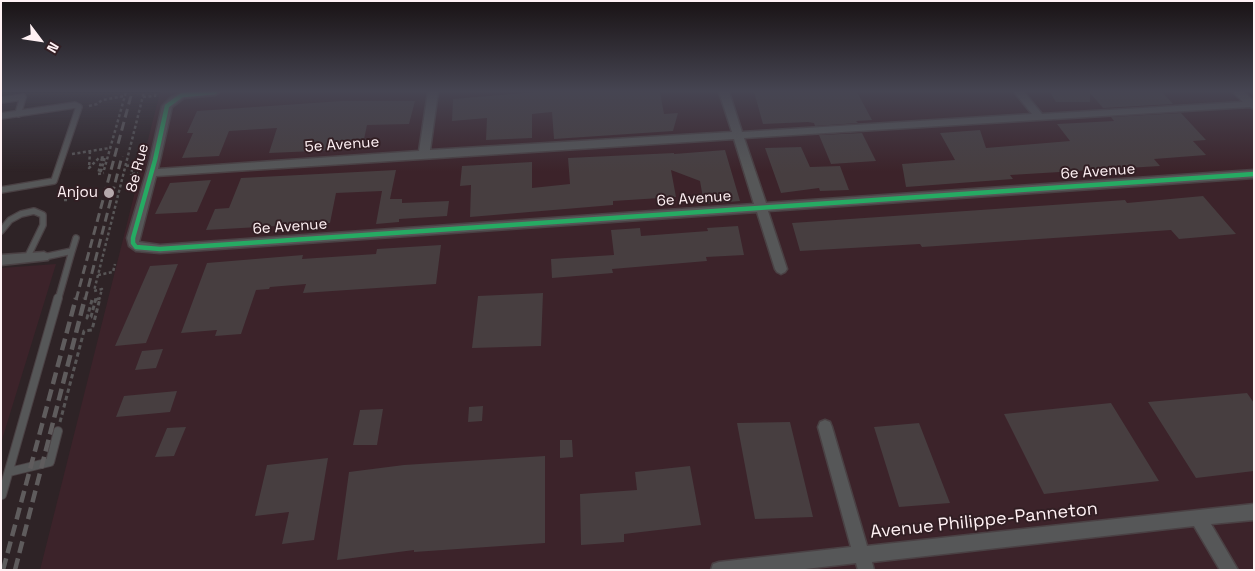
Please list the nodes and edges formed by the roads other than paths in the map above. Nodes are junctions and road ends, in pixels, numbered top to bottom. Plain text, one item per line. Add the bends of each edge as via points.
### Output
1 (75, 119) edge
2 (164, 119) edge
3 (429, 119) edge
4 (733, 119) edge
5 (1012, 119) edge
6 (739, 135) junction
7 (424, 154) junction
8 (151, 173) junction
9 (1254, 174) edge
10 (1, 190) edge
11 (761, 207) junction
12 (1, 231) edge
13 (76, 238) dead end
14 (136, 247) joint
15 (72, 251) junction
16 (44, 257) joint
17 (27, 258) junction
18 (1, 260) edge
19 (781, 269) dead end
20 (825, 427) dead end
21 (58, 431) road end
22 (8, 472) junction
23 (2, 495) edge
24 (1254, 512) edge
25 (1197, 517) junction
26 (864, 562) edge
27 (720, 570) edge
28 (1230, 570) edge

1 - 10 lane via 54,181
2 - 8 street, 8e Rue
3 - 7 street
4 - 6 street
5 - 6 street, 5e Avenue
6 - 7 street, 5e Avenue
6 - 11 street
7 - 8 street, 5e Avenue
8 - 14 street, 8e Rue via 132,238
9 - 11 street, 6e Avenue
11 - 14 street, 6e Avenue via 160,249
11 - 19 street
12 - 17 lane via 10,220 21,214 34,211 43,215 44,225
13 - 15 lane
15 - 16 lane
15 - 22 lane
16 - 17 street
17 - 18 street
20 - 26 street
21 - 22 lane via 50,462
22 - 23 lane
24 - 25 street, Avenue Philippe-Panneton
25 - 26 street, Avenue Philippe-Panneton
25 - 28 street
26 - 27 street, Avenue Philippe-Panneton

